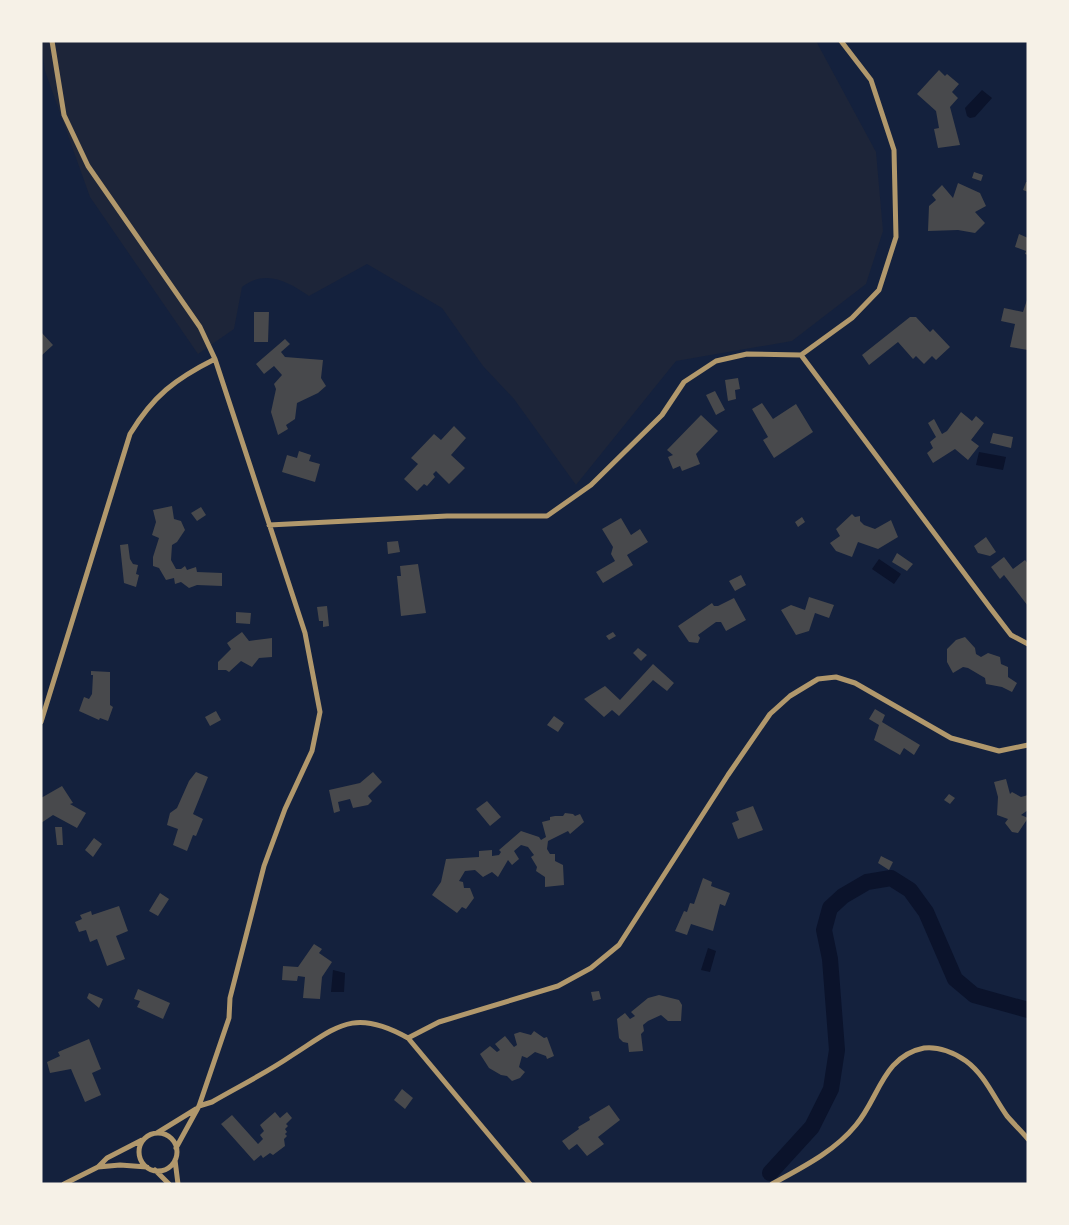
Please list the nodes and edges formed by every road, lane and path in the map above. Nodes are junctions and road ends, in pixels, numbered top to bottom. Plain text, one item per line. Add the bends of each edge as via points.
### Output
1 (52, 41) edge
2 (841, 41) edge
3 (801, 355) junction
4 (215, 359) junction
5 (269, 525) junction
6 (1028, 644) edge
7 (41, 722) edge
8 (1028, 745) edge
9 (408, 1038) junction
10 (197, 1107) junction
11 (158, 1133) junction
12 (1028, 1139) edge
13 (143, 1140) junction
14 (176, 1148) junction
15 (176, 1157) junction
16 (98, 1167) junction
17 (147, 1167) junction
18 (155, 1170) junction
19 (64, 1184) edge
20 (169, 1184) edge
21 (178, 1184) edge
22 (530, 1184) edge
23 (772, 1184) edge

1 - 4 street via 64,115 88,166 200,327
2 - 3 street via 871,80 894,150 896,237 879,290 852,318
3 - 5 street via 747,354 716,361 684,382 662,415 591,484 547,516 447,516
3 - 6 street via 1011,635
4 - 5 street
4 - 7 street via 165,390 145,409 130,434
5 - 10 street via 305,633 320,712 312,751 285,809 264,866 230,998 229,1018
8 - 9 street via 999,751 951,738 855,683 836,677 818,679 790,696 770,714 618,945 591,968 558,986 439,1022
9 - 10 street via 381,1025 363,1022 338,1025 292,1056 212,1102
9 - 22 street
10 - 11 street
10 - 14 street
11 - 13 street
11 - 14 street via 170,1137
12 - 23 street via 1007,1116 984,1078 967,1062 946,1050 913,1050 898,1059 886,1073 856,1125 832,1148
13 - 16 street via 108,1158
13 - 17 street via 139,1151
14 - 15 street
15 - 18 street via 170,1166
15 - 21 street
16 - 17 street
16 - 19 street
17 - 18 street
18 - 20 street

